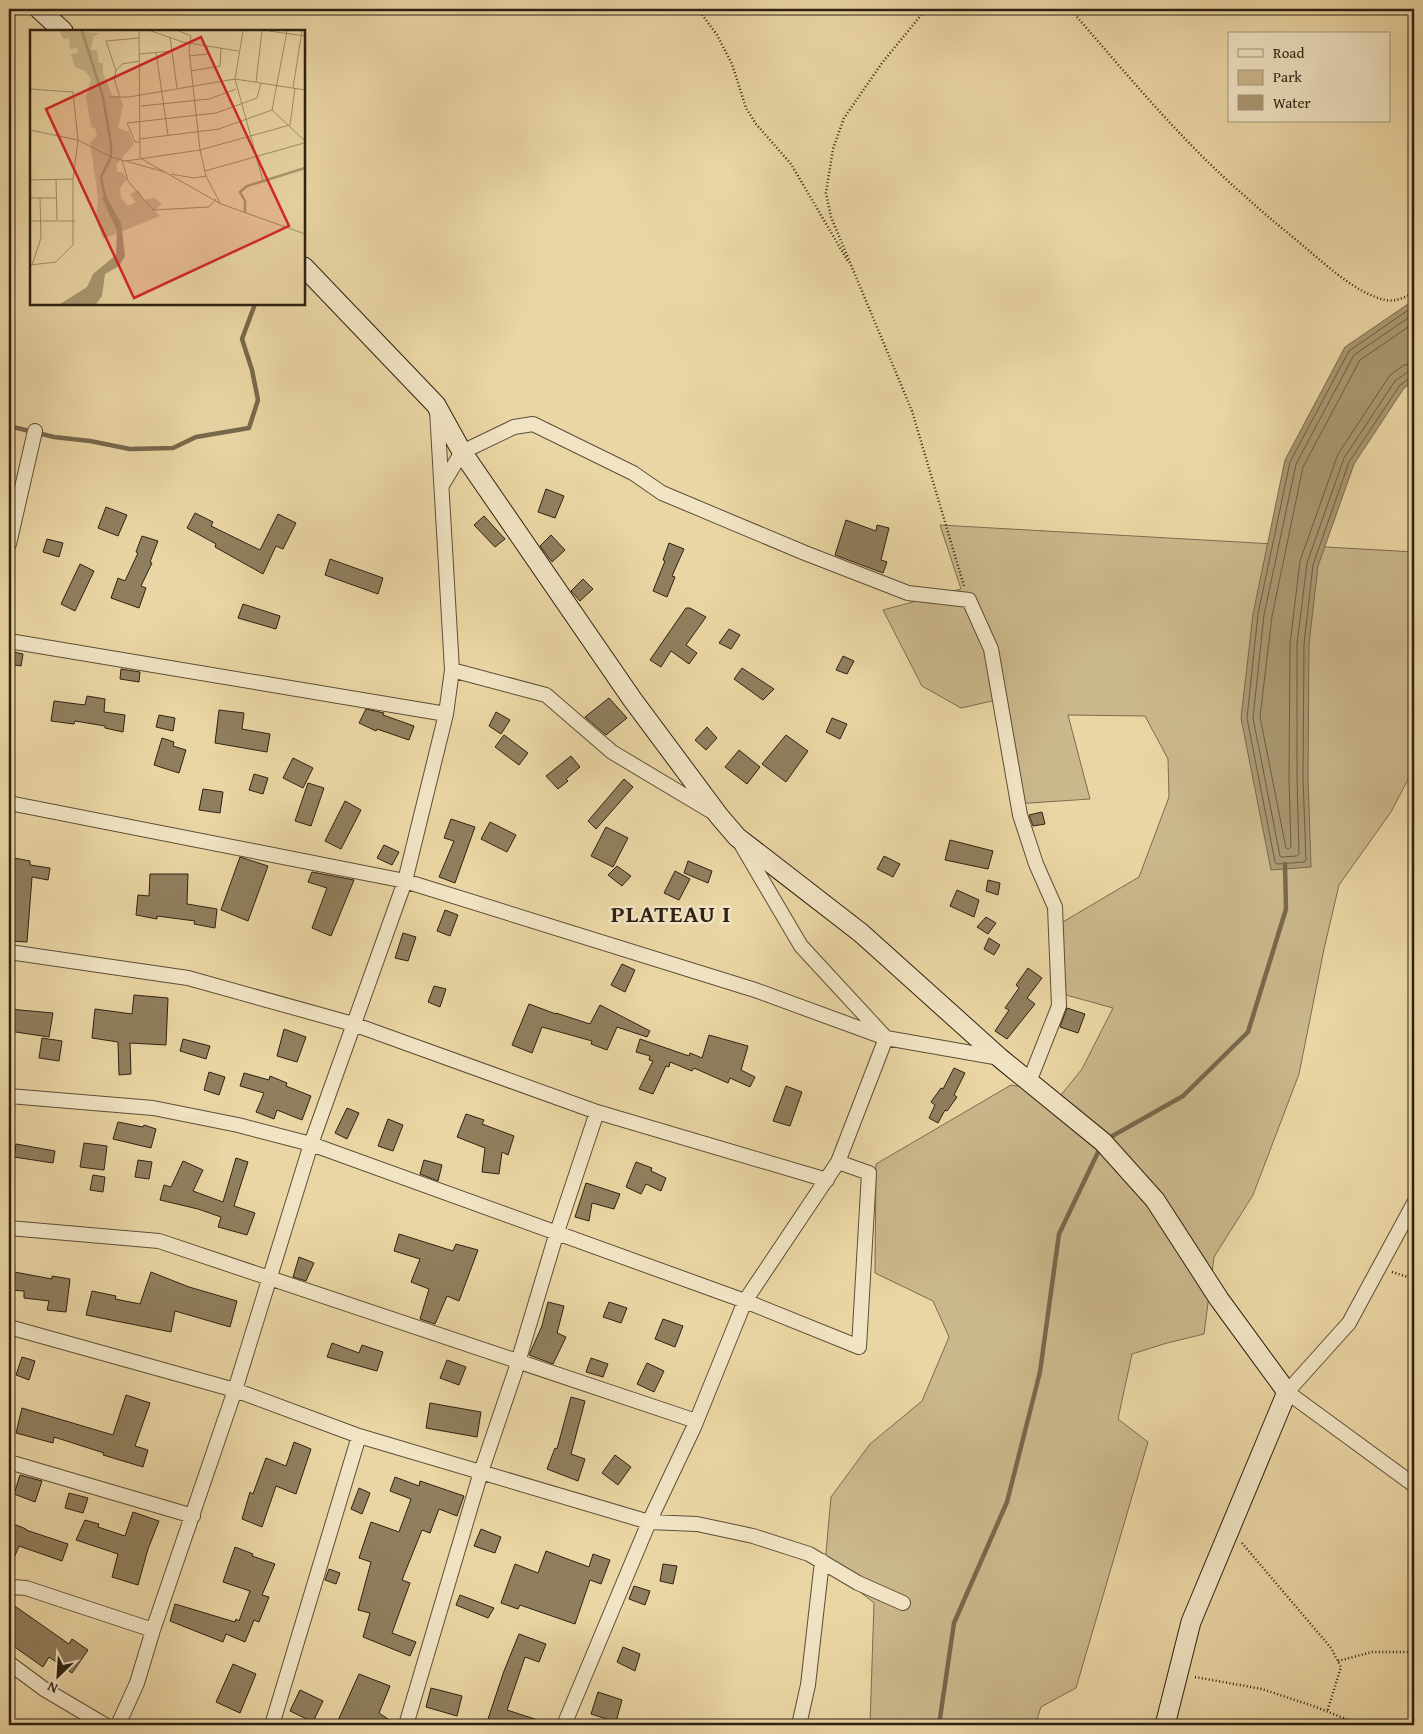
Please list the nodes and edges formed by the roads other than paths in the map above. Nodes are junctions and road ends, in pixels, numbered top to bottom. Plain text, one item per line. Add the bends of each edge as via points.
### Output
1 (39, 9) edge
2 (62, 30) edge
3 (305, 269) edge
4 (436, 405) junction
5 (35, 431) dead end
6 (462, 452) junction
7 (442, 485) junction
8 (9, 544) edge
9 (9, 641) edge
10 (452, 670) junction
11 (446, 714) junction
12 (9, 803) edge
13 (719, 816) junction
14 (737, 837) junction
15 (405, 881) junction
16 (9, 952) edge
17 (353, 1024) junction
18 (886, 1038) junction
19 (1000, 1058) junction
20 (1029, 1082) junction
21 (9, 1096) edge
22 (597, 1112) junction
23 (311, 1144) junction
24 (838, 1162) junction
25 (827, 1180) junction
26 (1414, 1203) edge
27 (9, 1228) edge
28 (557, 1232) junction
29 (270, 1277) junction
30 (745, 1301) junction
31 (9, 1327) edge
32 (519, 1362) junction
33 (235, 1390) junction
34 (1287, 1392) junction
35 (696, 1421) junction
36 (359, 1436) junction
37 (9, 1462) edge
38 (481, 1472) junction
39 (1414, 1485) edge
40 (193, 1516) junction
41 (649, 1522) junction
42 (822, 1561) junction
43 (9, 1591) edge
44 (903, 1603) dead end
45 (153, 1630) junction
46 (9, 1663) edge
47 (105, 1725) edge
48 (118, 1725) edge
49 (272, 1725) edge
50 (406, 1725) edge
51 (564, 1725) edge
52 (800, 1725) edge
53 (1165, 1725) edge

1 - 2 street
3 - 4 street
4 - 6 street
4 - 7 street
5 - 8 street
6 - 7 street
6 - 13 street via 632,699
6 - 20 street via 514,427 533,424 633,473 662,493 805,553 908,593 969,600 992,649 1020,815 1055,907 1059,1006
7 - 10 street
9 - 11 street
10 - 11 street
10 - 13 street via 546,695 612,752
11 - 15 street
12 - 15 street
13 - 14 street
14 - 18 street via 801,946
14 - 19 street via 861,933
15 - 17 street
15 - 18 street via 755,990
16 - 17 street via 188,978
17 - 22 street
17 - 23 street
18 - 19 street
18 - 24 street
19 - 20 street
20 - 34 street via 1103,1142 1155,1200 1219,1299
21 - 23 street via 154,1108
22 - 25 street
22 - 28 street
23 - 28 street
23 - 29 street
24 - 25 street
24 - 30 street via 869,1173 859,1347
25 - 30 street
26 - 34 street via 1349,1323
27 - 29 street via 159,1241
28 - 30 street
28 - 32 street
29 - 32 street
29 - 33 street
30 - 35 street
31 - 33 street
32 - 35 street
32 - 38 street
33 - 36 street
33 - 40 street
34 - 39 street
34 - 53 street via 1191,1622
35 - 41 street
36 - 38 street
36 - 49 street
37 - 40 street
38 - 41 street
38 - 50 street
40 - 45 street
41 - 42 street via 697,1524 753,1536
41 - 51 street
42 - 44 street via 858,1583
42 - 52 street via 808,1685
43 - 45 street via 13,1587 26,1588
45 - 48 street via 137,1682
46 - 47 street via 44,1689

